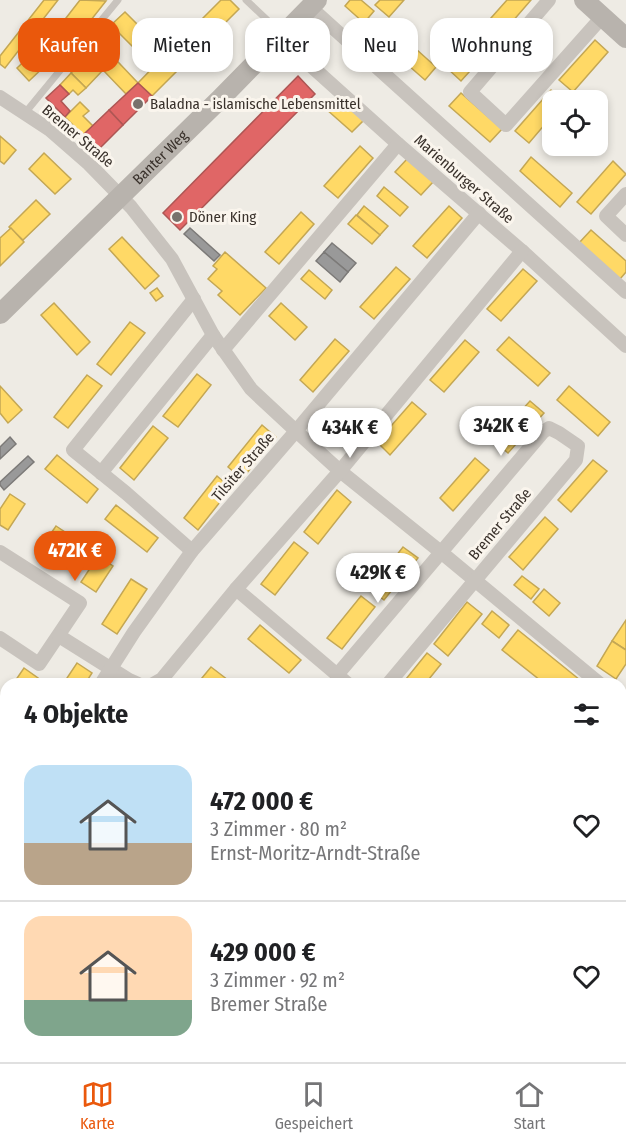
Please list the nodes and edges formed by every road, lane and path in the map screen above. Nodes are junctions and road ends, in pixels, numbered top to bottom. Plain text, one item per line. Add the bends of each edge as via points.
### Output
1 (118, 0) edge
2 (246, 0) edge
3 (549, 0) edge
4 (584, 0) edge
5 (314, 3) edge
6 (603, 16) junction
7 (264, 18) edge
8 (299, 18) edge
9 (626, 38) edge
10 (246, 72) edge
11 (321, 72) edge
12 (0, 97) edge
13 (25, 113) junction
14 (398, 144) junction
15 (626, 195) edge
16 (121, 196) junction
17 (479, 213) junction
18 (626, 235) edge
19 (522, 251) junction
20 (626, 292) edge
21 (194, 299) junction
22 (0, 314) edge
23 (213, 335) junction
24 (626, 346) edge
25 (223, 350) junction
26 (296, 431) junction
27 (340, 471) junction
28 (101, 473) junction
29 (0, 552) edge
30 (192, 552) junction
31 (442, 553) junction
32 (475, 580) junction
33 (236, 589) junction
34 (59, 636) junction
35 (0, 638) edge
36 (112, 668) junction
37 (106, 678) edge
38 (126, 678) edge
39 (163, 678) edge
40 (340, 678) edge
41 (344, 678) edge
42 (393, 678) edge
43 (593, 678) edge

1 - 13 lane, Bremer Straße
2 - 7 lane
3 - 6 street via 470,92 506,126
4 - 6 main road
5 - 8 main road, Banter Weg
5 - 20 street, Marienburger Straße
6 - 9 main road
10 - 16 main road, Banter Weg
11 - 14 street, Marienburger Straße
12 - 13 street, Bremer Straße
13 - 16 street, Bremer Straße via 50,130
14 - 17 street, Marienburger Straße
14 - 25 street
15 - 18 street via 606,216
16 - 21 street, Bremer Straße via 171,259
16 - 22 main road, Banter Weg
17 - 19 street, Marienburger Straße
17 - 26 street, Tilsiter Straße
19 - 24 street, Marienburger Straße
19 - 27 street
21 - 23 street, Bremer Straße
21 - 28 street via 73,450
23 - 25 street, Bremer Straße
23 - 28 street
25 - 26 street, Bremer Straße via 251,389
26 - 27 street, Bremer Straße
26 - 30 street, Tilsiter Straße
27 - 31 street, Bremer Straße
27 - 33 street
28 - 30 street
29 - 34 street via 80,603
30 - 36 street, Tilsiter Straße
31 - 32 street, Bremer Straße
31 - 32 street, Bremer Straße via 543,432 549,428 578,446 576,460
31 - 41 street, Bremer Straße
32 - 42 street, Bremer Straße
32 - 43 street, Bremer Straße
33 - 39 street
33 - 40 street, Bremer Straße
34 - 35 street via 39,664
34 - 36 street
36 - 37 street, Tilsiter Straße
36 - 38 street

